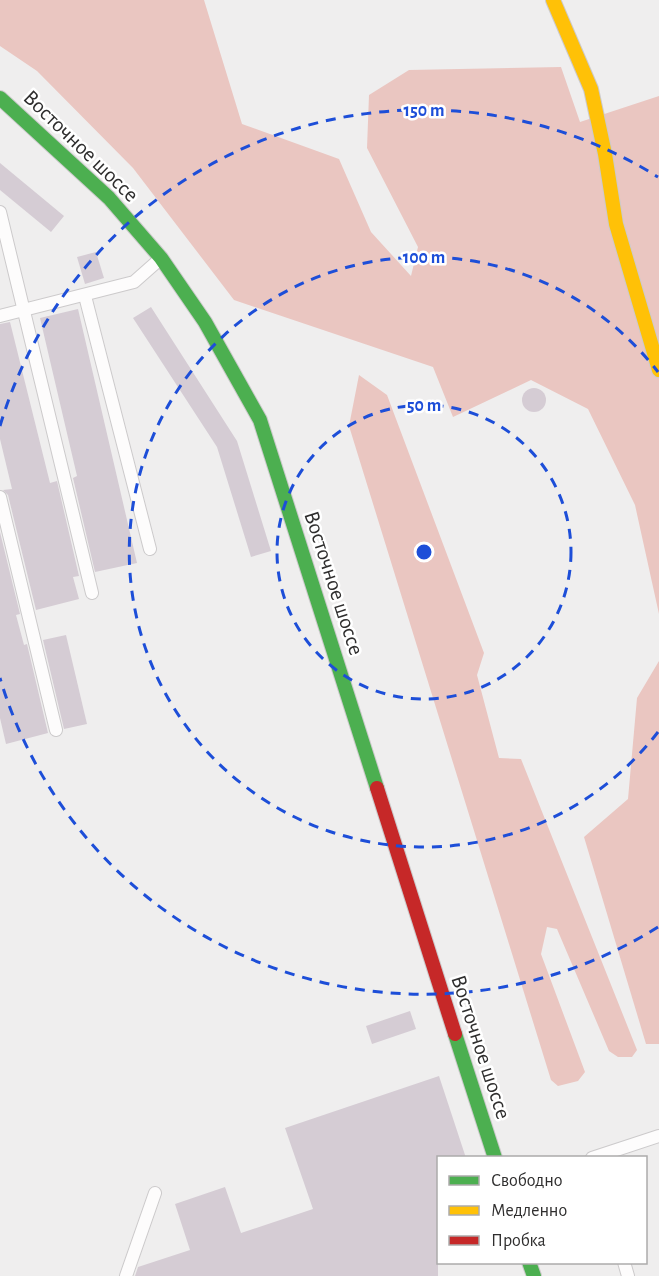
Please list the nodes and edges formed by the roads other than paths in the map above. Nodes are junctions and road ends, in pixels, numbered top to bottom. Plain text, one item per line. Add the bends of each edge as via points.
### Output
1 (553, 0) edge
2 (0, 98) edge
3 (0, 212) edge
4 (161, 258) junction
5 (85, 296) junction
6 (24, 310) junction
7 (0, 316) edge
8 (659, 370) edge
9 (0, 497) edge
10 (150, 549) dead end
11 (92, 593) dead end
12 (56, 730) dead end
13 (659, 1136) edge
14 (494, 1156) edge
15 (598, 1156) edge
16 (155, 1193) dead end
17 (126, 1276) edge

1 - 8 main road via 591,89 616,224
2 - 4 main road, Восточное шоссе via 109,198
3 - 6 lane
4 - 5 lane via 134,282
4 - 14 main road, Восточное шоссе via 206,321 260,420
5 - 6 lane
5 - 10 lane
6 - 7 lane
6 - 11 lane
9 - 12 lane
13 - 15 lane
16 - 17 lane

